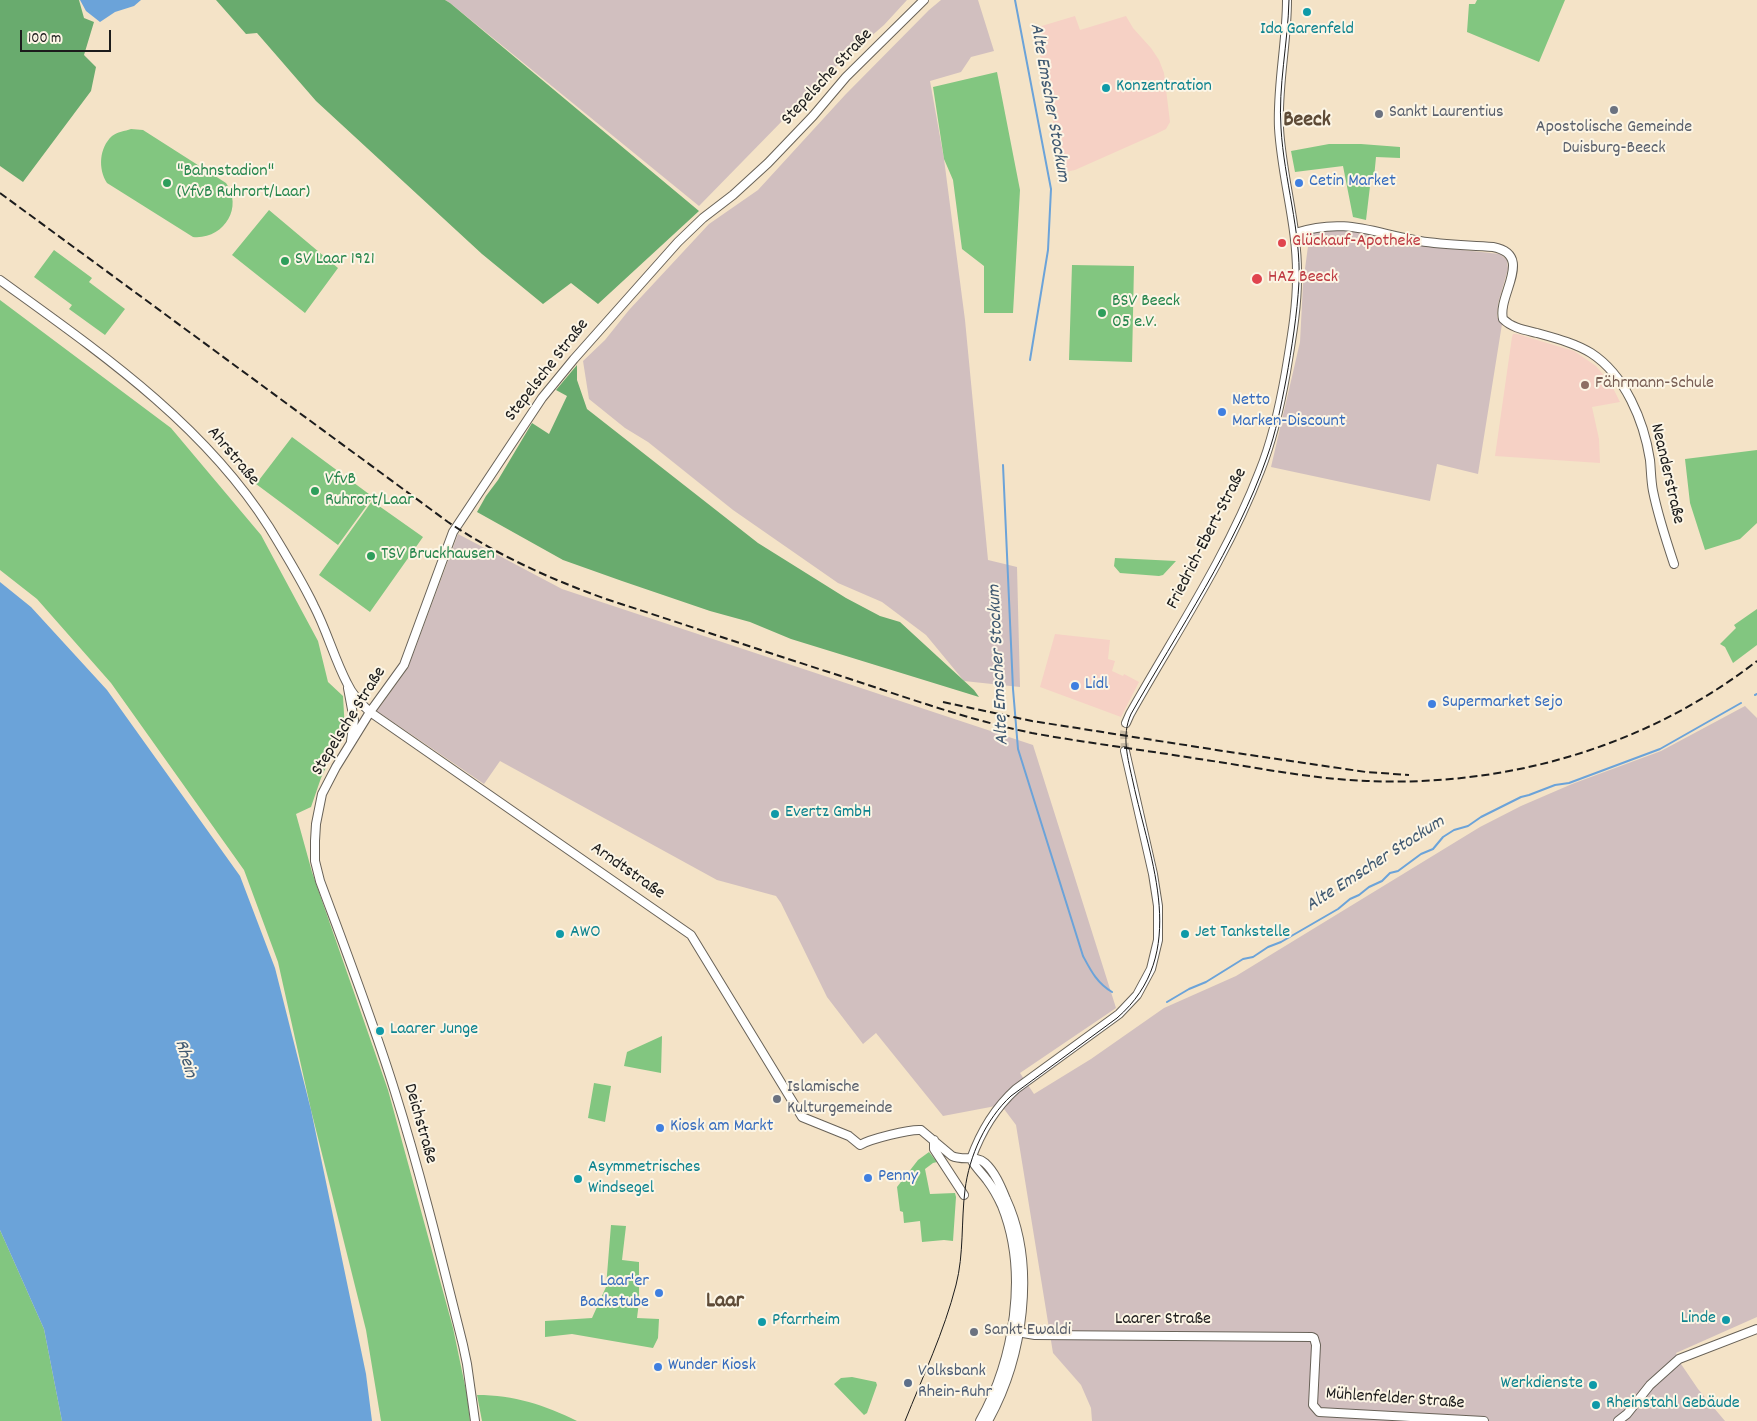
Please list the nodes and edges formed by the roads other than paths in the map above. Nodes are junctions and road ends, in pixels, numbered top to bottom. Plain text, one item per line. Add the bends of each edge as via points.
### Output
1 (924, 0) edge
2 (1287, 0) edge
3 (1295, 233) junction
4 (0, 280) edge
5 (1674, 564) dead end
6 (347, 684) junction
7 (370, 712) junction
8 (1126, 723) tunnel mouth
9 (351, 743) junction
10 (1125, 751) tunnel mouth
11 (314, 841) joint
12 (934, 1140) junction
13 (971, 1158) junction
14 (964, 1195) dead end
15 (1757, 1329) edge
16 (1015, 1332) junction
17 (1314, 1338) joint
18 (475, 1421) edge
19 (980, 1421) edge
20 (988, 1421) edge
21 (1484, 1421) edge
22 (1618, 1421) edge

1 - 7 street, Stepelsche Straße via 846,77 750,181 678,242 542,398 453,532 404,665
2 - 3 street, Friedrich-Ebert-Straße via 1279,129
3 - 5 street, Neanderstraße via 1329,226 1351,226 1422,241 1493,247 1509,255 1514,266 1502,306 1503,319 1590,352 1619,380 1640,426 1650,459 1652,489
3 - 8 street, Friedrich-Ebert-Straße via 1298,280 1293,332 1275,426 1261,469 1230,538
4 - 6 street, Ahrstraße via 76,335 156,400 224,466 270,529 314,606
6 - 7 street, Ahrstraße
6 - 9 street via 354,720
7 - 9 street, Stepelsche Straße
7 - 12 street, Arndtstraße via 691,935 802,1117 849,1136 860,1145 868,1140 917,1130 926,1132
9 - 11 street, Stepelsche Straße via 322,794
10 - 13 street via 1158,906 1158,940 1151,969 1137,995 1120,1014 1006,1098 984,1129
11 - 18 street, Deichstraße via 320,881 395,1091 433,1226 467,1364
12 - 13 street via 958,1158
12 - 14 street via 934,1149
13 - 16 street via 985,1163 994,1176 1015,1222 1023,1286 1022,1310
15 - 22 street via 1679,1359
16 - 17 street, Laarer Straße via 1035,1335
16 - 19 street
16 - 20 street via 1009,1374
17 - 21 street, Mühlenfelder Straße via 1313,1405 1319,1412

